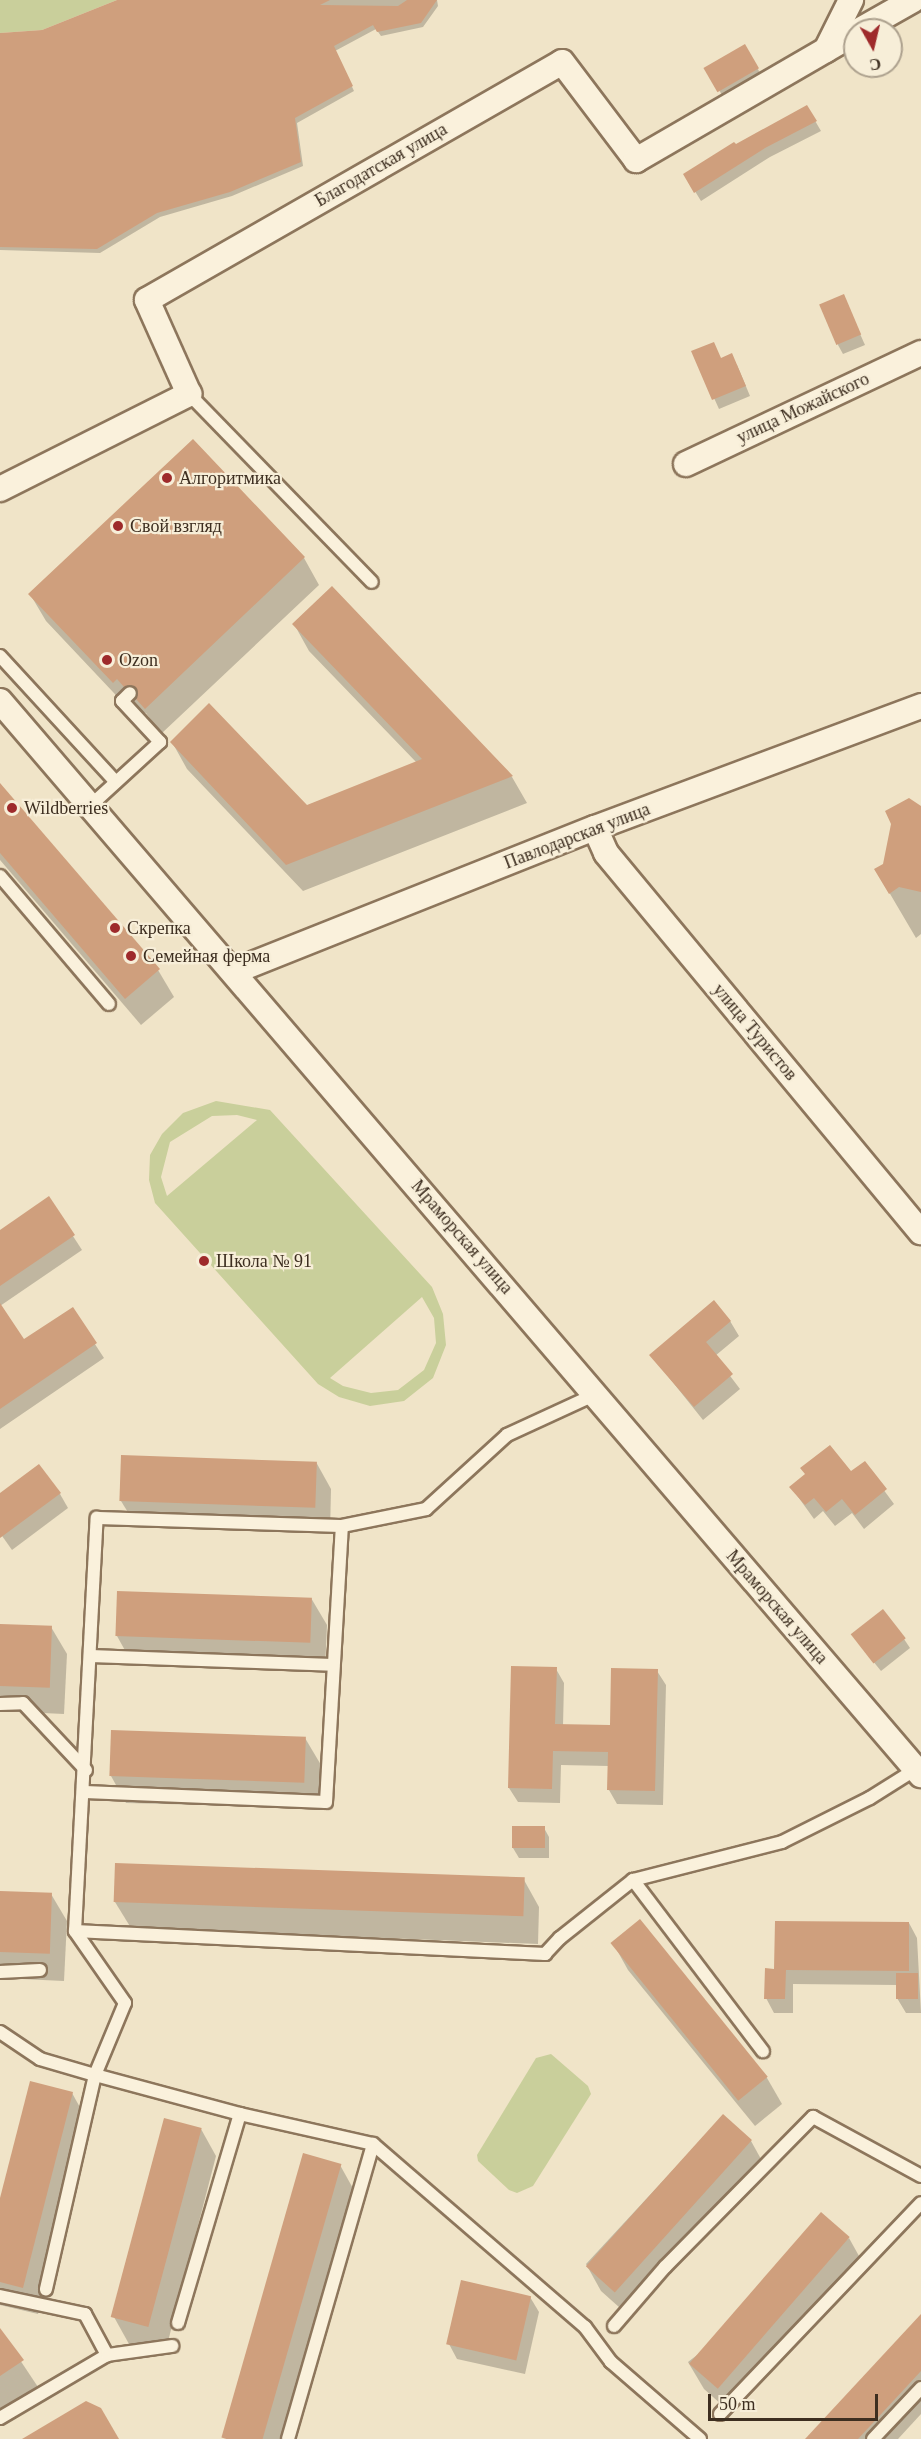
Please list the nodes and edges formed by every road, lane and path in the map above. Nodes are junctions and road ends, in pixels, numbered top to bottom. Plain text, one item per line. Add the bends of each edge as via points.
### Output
1 (851, 0) edge
2 (913, 0) edge
3 (881, 18) edge
4 (843, 40) edge
5 (826, 50) junction
6 (921, 353) edge
7 (189, 394) junction
8 (687, 464) dead end
9 (0, 489) edge
10 (372, 582) dead end
11 (0, 656) edge
12 (130, 693) dead end
13 (0, 701) edge
14 (921, 706) edge
15 (116, 782) junction
16 (90, 806) junction
17 (595, 828) junction
18 (0, 876) edge
19 (235, 971) junction
20 (109, 1004) dead end
21 (921, 1232) edge
22 (596, 1394) junction
23 (342, 1526) junction
24 (90, 1656) junction
25 (333, 1665) junction
26 (0, 1704) edge
27 (86, 1770) junction
28 (919, 1772) edge
29 (85, 1792) junction
30 (633, 1880) junction
31 (75, 1931) junction
32 (40, 1970) dead end
33 (0, 1972) edge
34 (0, 2032) edge
35 (763, 2051) dead end
36 (95, 2075) junction
37 (240, 2114) junction
38 (373, 2144) junction
39 (921, 2176) edge
40 (921, 2203) edge
41 (46, 2289) dead end
42 (0, 2296) edge
43 (178, 2323) dead end
44 (614, 2326) dead end
45 (171, 2346) dead end
46 (107, 2355) junction
47 (921, 2388) edge
48 (720, 2414) dead end
49 (0, 2418) edge
50 (288, 2439) edge
51 (700, 2439) edge
52 (873, 2439) edge

1 - 5 street
2 - 3 street
4 - 5 street, Благодатская улица
5 - 7 street, Благодатская улица via 636,160 562,62 147,300
6 - 8 street, улица Можайского
7 - 9 street
7 - 10 lane
11 - 15 lane
12 - 15 lane via 122,701 160,742
13 - 16 street, Мраморская улица
14 - 17 street, Павлодарская улица
15 - 16 lane
16 - 19 street, Мраморская улица
17 - 19 street, Павлодарская улица
17 - 21 street, улица Туристов via 606,854
18 - 20 lane
19 - 22 street, Мраморская улица
22 - 23 lane via 507,1435 426,1509
22 - 28 street, Мраморская улица
23 - 24 lane via 97,1518
23 - 25 lane
24 - 25 lane
24 - 27 lane
25 - 29 lane via 326,1802
26 - 27 lane via 23,1703
27 - 29 lane
28 - 30 lane via 782,1842
29 - 31 lane
30 - 31 lane via 545,1954
30 - 35 lane
31 - 36 lane via 125,2003
32 - 33 lane
34 - 36 lane via 40,2059
36 - 37 lane
36 - 41 lane
37 - 38 lane
37 - 43 lane
38 - 50 lane
38 - 51 lane via 585,2327 612,2362
39 - 44 lane via 813,2117 665,2266
40 - 48 lane
42 - 46 lane via 85,2314
45 - 46 lane
46 - 49 lane
47 - 52 lane

